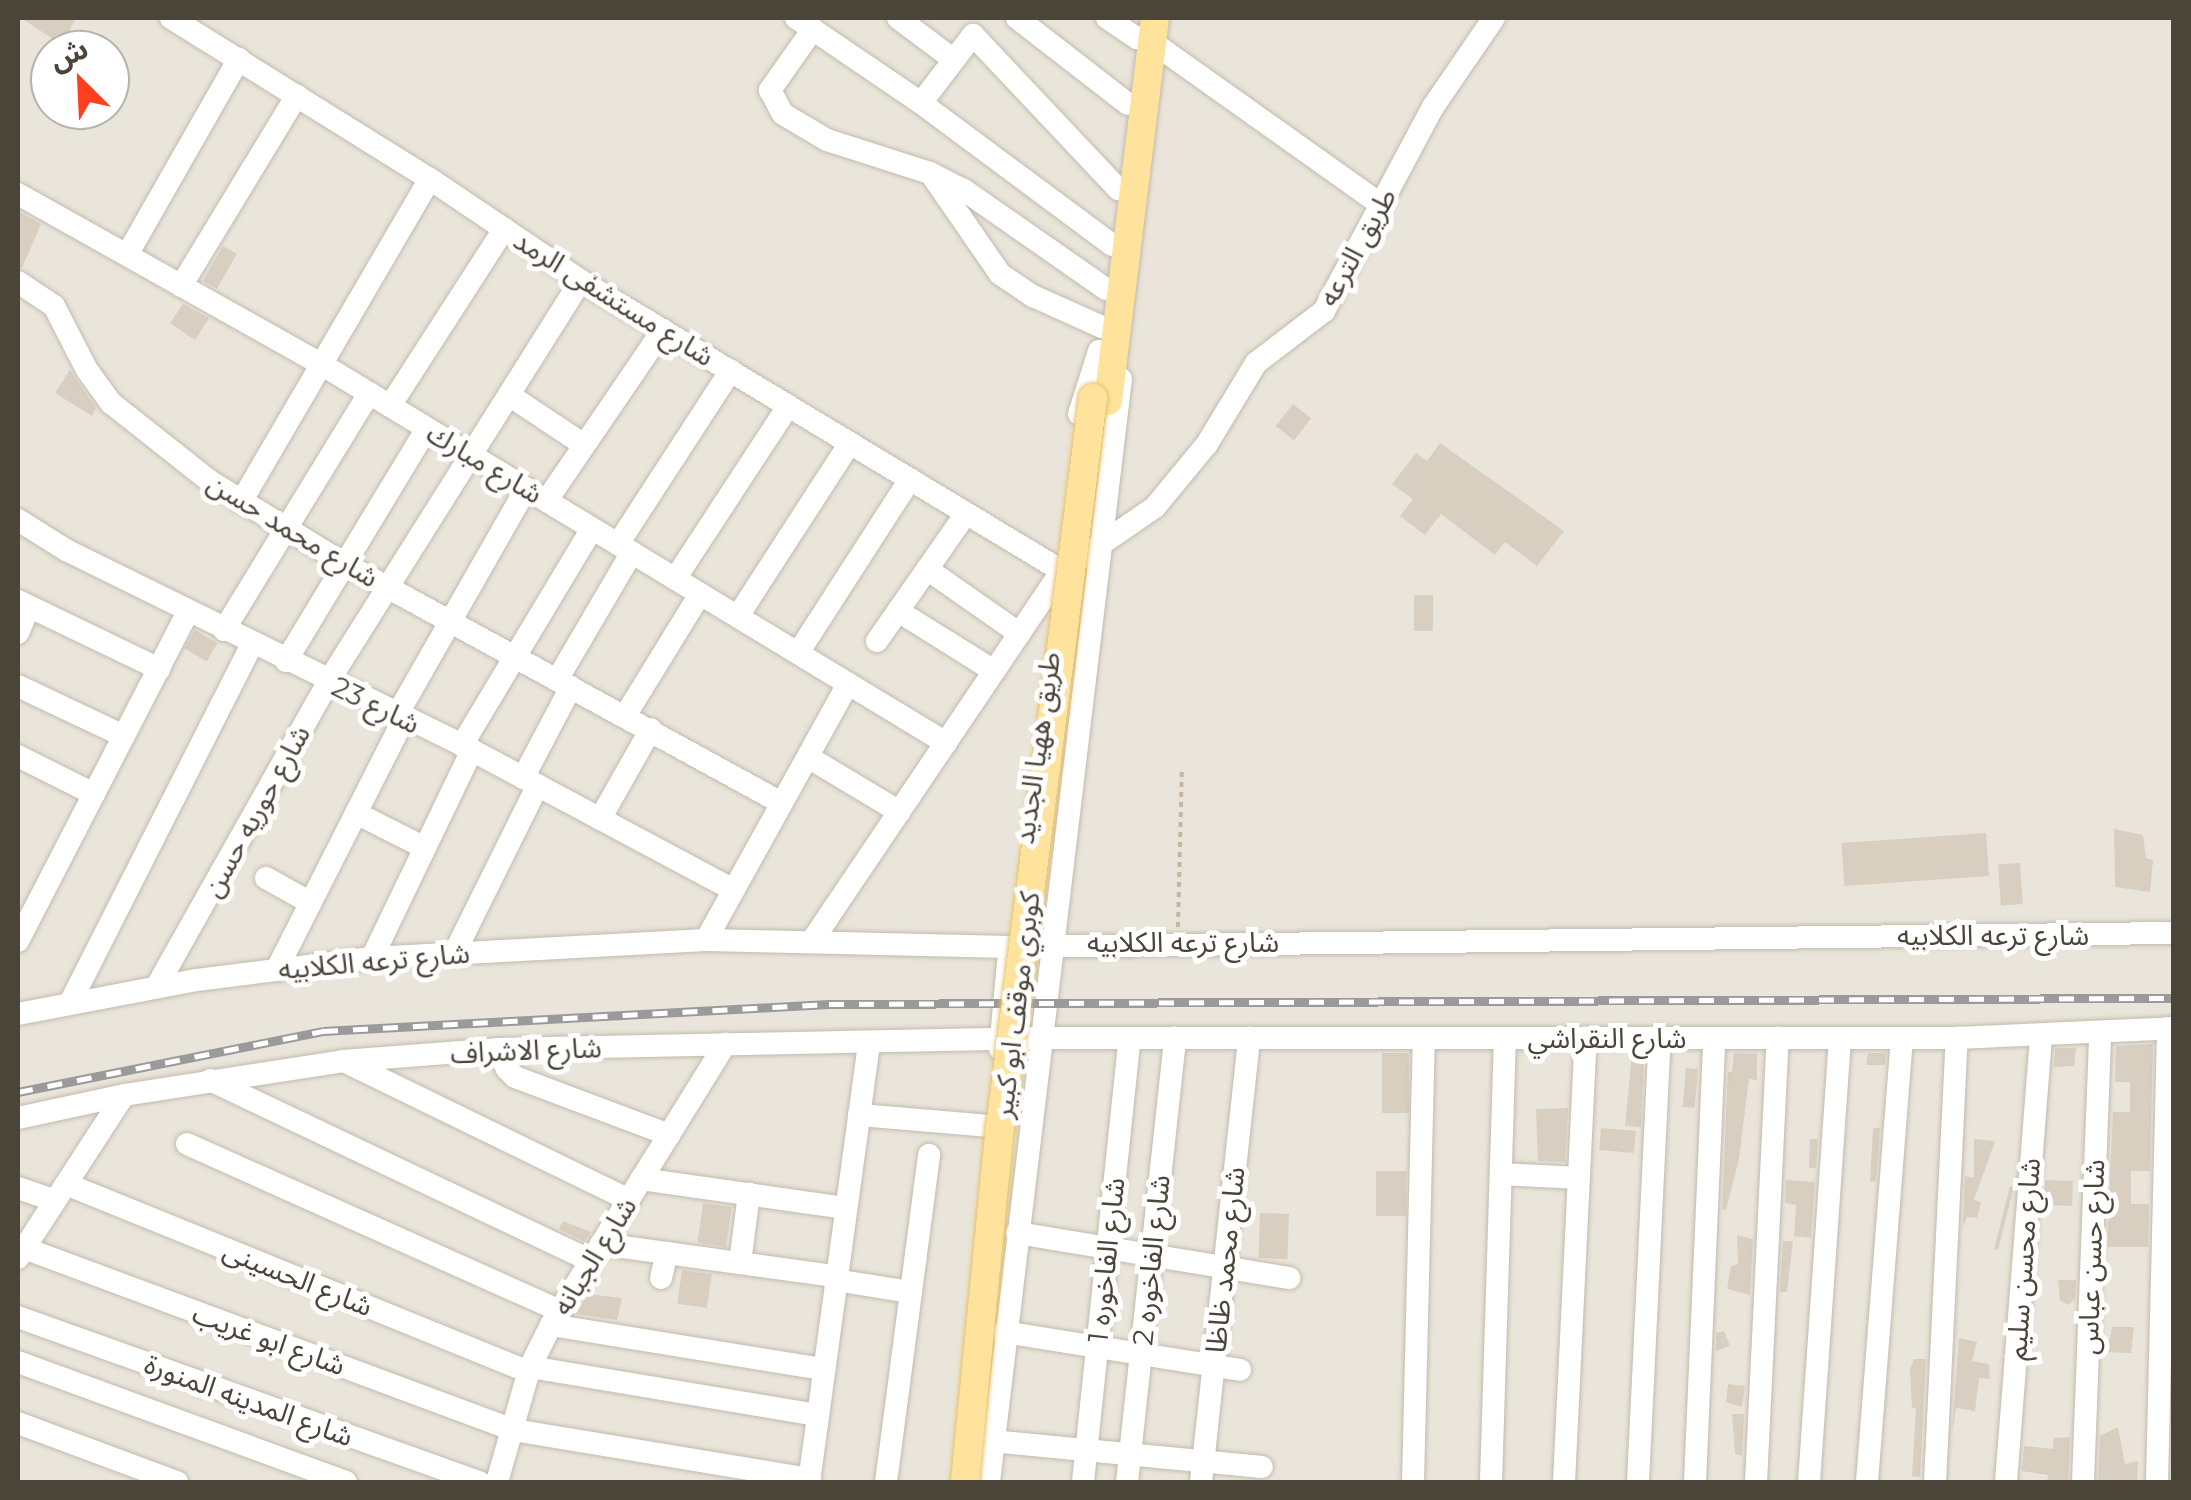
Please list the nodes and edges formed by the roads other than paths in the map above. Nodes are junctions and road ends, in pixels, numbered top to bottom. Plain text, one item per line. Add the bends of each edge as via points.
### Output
1 (170, 18) edge
2 (898, 18) edge
3 (1017, 18) edge
4 (1107, 18) edge
5 (1494, 18) edge
6 (804, 23) edge
7 (1146, 29) edge
8 (238, 59) junction
9 (954, 60) junction
10 (296, 95) junction
11 (922, 103) junction
12 (1128, 104) junction
13 (930, 173) junction
14 (430, 179) junction
15 (1118, 190) junction
16 (18, 194) edge
17 (1381, 206) junction
18 (504, 229) junction
19 (1112, 245) junction
20 (127, 255) junction
21 (581, 281) junction
22 (18, 282) edge
23 (181, 286) junction
24 (1106, 290) junction
25 (663, 330) junction
26 (1105, 343) junction
27 (321, 364) junction
28 (731, 370) junction
29 (369, 394) junction
30 (509, 395) junction
31 (1101, 400) junction
32 (390, 406) junction
33 (788, 406) junction
34 (427, 428) junction
35 (850, 444) junction
36 (584, 446) junction
37 (472, 455) junction
38 (910, 479) junction
39 (536, 494) junction
40 (241, 502) junction
41 (965, 515) junction
42 (18, 520) edge
43 (286, 529) junction
44 (592, 529) junction
45 (1104, 540) junction
46 (625, 548) junction
47 (345, 564) junction
48 (927, 569) junction
49 (1062, 571) junction
50 (676, 578) junction
51 (387, 586) junction
52 (700, 594) junction
53 (23, 604) edge
54 (898, 611) junction
55 (188, 612) junction
56 (738, 616) junction
57 (451, 621) junction
58 (224, 630) junction
59 (18, 633) edge
60 (1020, 634) junction
61 (877, 641) dead end
62 (252, 644) junction
63 (798, 653) junction
64 (516, 657) junction
65 (286, 660) junction
66 (159, 668) junction
67 (994, 671) junction
68 (328, 682) junction
69 (564, 684) junction
70 (848, 684) junction
71 (18, 686) edge
72 (625, 716) junction
73 (401, 717) junction
74 (651, 729) junction
75 (124, 736) junction
76 (946, 743) junction
77 (467, 748) junction
78 (808, 757) junction
79 (20, 764) edge
80 (531, 782) junction
81 (94, 794) junction
82 (782, 803) junction
83 (900, 812) junction
84 (356, 813) junction
85 (600, 819) junction
86 (425, 848) junction
87 (266, 878) dead end
88 (734, 890) junction
89 (311, 902) junction
90 (2174, 933) edge
91 (18, 940) edge
92 (706, 940) junction
93 (812, 941) junction
94 (1051, 943) junction
95 (1010, 946) junction
96 (454, 952) junction
97 (372, 958) junction
98 (277, 969) junction
99 (158, 986) junction
100 (70, 1003) junction
101 (18, 1014) edge
102 (2171, 1028) edge
103 (2100, 1032) junction
104 (2041, 1035) junction
105 (1040, 1038) junction
106 (1130, 1038) junction
107 (1175, 1038) junction
108 (1248, 1038) junction
109 (1586, 1038) junction
110 (1660, 1038) junction
111 (1714, 1038) junction
112 (1778, 1038) junction
113 (1840, 1038) junction
114 (1902, 1038) junction
115 (1958, 1038) junction
116 (1424, 1039) junction
117 (1505, 1039) junction
118 (1000, 1040) junction
119 (868, 1043) junction
120 (725, 1044) junction
121 (498, 1049) junction
122 (343, 1061) junction
123 (210, 1080) junction
124 (124, 1095) junction
125 (859, 1115) junction
126 (18, 1118) edge
127 (991, 1126) junction
128 (669, 1134) junction
129 (187, 1144) dead end
130 (929, 1155) dead end
131 (1500, 1174) junction
132 (1578, 1178) junction
133 (642, 1179) junction
134 (18, 1188) edge
135 (61, 1193) junction
136 (749, 1194) junction
137 (629, 1200) junction
138 (846, 1208) junction
139 (1017, 1233) junction
140 (23, 1243) edge
141 (1108, 1248) junction
142 (596, 1253) junction
143 (667, 1253) junction
144 (1152, 1255) junction
145 (740, 1263) junction
146 (1224, 1267) junction
147 (660, 1278) dead end
148 (835, 1278) junction
149 (1289, 1278) dead end
150 (911, 1292) junction
151 (18, 1317) edge
152 (556, 1318) junction
153 (1004, 1332) junction
154 (1098, 1347) junction
155 (1141, 1354) junction
156 (18, 1362) edge
157 (1213, 1366) junction
158 (824, 1369) junction
159 (530, 1370) junction
160 (1240, 1370) dead end
161 (818, 1415) junction
162 (18, 1423) edge
163 (513, 1430) junction
164 (992, 1441) junction
165 (1086, 1450) junction
166 (1130, 1454) junction
167 (1262, 1467) dead end
168 (1202, 1472) edge
169 (709, 1473) edge
170 (318, 1478) edge
171 (809, 1481) edge
172 (177, 1482) edge
173 (346, 1482) edge
174 (480, 1482) edge
175 (497, 1482) edge
176 (886, 1482) edge
177 (956, 1482) edge
178 (965, 1482) edge
179 (980, 1482) edge
180 (989, 1482) edge
181 (1083, 1482) edge
182 (1127, 1482) edge
183 (1413, 1482) edge
184 (1491, 1482) edge
185 (1564, 1482) edge
186 (1638, 1482) edge
187 (1695, 1482) edge
188 (1756, 1482) edge
189 (1809, 1482) edge
190 (1867, 1482) edge
191 (1935, 1482) edge
192 (2006, 1482) edge
193 (2083, 1482) edge
194 (2157, 1482) edge

1 - 8 street, شارع مستشفى الرمد
2 - 9 street
3 - 12 street
4 - 7 street
5 - 17 street, طريق الترعه via 1433,107
6 - 11 street
6 - 13 street via 770,90 775,105 828,140
7 - 12 main road, طريق ههيا الجديد
7 - 17 street
7 - 26 main road, طريق ههيا الجديد
8 - 10 street, شارع مستشفى الرمد
8 - 20 street
9 - 11 street
9 - 15 street via 973,35
10 - 14 street, شارع مستشفى الرمد
10 - 23 street
11 - 19 street
12 - 15 main road, طريق ههيا الجديد
13 - 24 street
13 - 26 street via 1000,274
14 - 18 street, شارع مستشفى الرمد
14 - 27 street
15 - 19 main road, طريق ههيا الجديد
16 - 20 street, شارع مبارك
17 - 45 street, طريق الترعه via 1324,311 1256,364 1208,444 1155,507
18 - 21 street, شارع مستشفى الرمد
18 - 32 street
19 - 24 main road, طريق ههيا الجديد
20 - 23 street, شارع مبارك
21 - 25 street, شارع مستشفى الرمد
21 - 30 street, شارع حوريه حسن
22 - 40 street, شارع محمد حسن via 47,298 62,316 111,403
23 - 27 street, شارع مبارك
24 - 26 main road, طريق ههيا الجديد
25 - 28 street, شارع مستشفى الرمد
25 - 36 street
26 - 31 main road, كوبري موقف ابو كبير
26 - 45 street, طريق ههيا الجديد via 1120,400
26 - 49 street, طريق ههيا الجديد via 1079,414
27 - 29 street, شارع مبارك
27 - 40 street
28 - 33 street, شارع مستشفى الرمد
28 - 46 street
29 - 32 street, شارع مبارك
29 - 43 street
30 - 36 street
30 - 37 street, شارع حوريه حسن
31 - 178 main road, كوبري موقف ابو كبير, bridge via 1000,1128
31 - 179 main road, كوبري موقف ابو كبير via 1014,1130
32 - 34 street, شارع مبارك
33 - 35 street, شارع مستشفى الرمد
33 - 50 street
34 - 37 street, شارع مبارك
34 - 47 street
35 - 38 street, شارع مستشفى الرمد
35 - 56 street
36 - 39 street
37 - 39 street, شارع مبارك
37 - 51 street, شارع حوريه حسن
38 - 41 street, شارع مستشفى الرمد
38 - 63 street
39 - 44 street, شارع مبارك
39 - 57 street
40 - 43 street, شارع محمد حسن
41 - 48 street
41 - 49 street, شارع مستشفى الرمد
42 - 55 street, شارع 23
43 - 47 street, شارع محمد حسن
43 - 58 street
44 - 46 street, شارع مبارك
44 - 64 street
45 - 49 street, طريق الترعه
45 - 94 street, طريق ههيا الجديد
46 - 50 street, شارع مبارك
46 - 69 street
47 - 51 street, شارع محمد حسن
47 - 65 street
48 - 54 street
48 - 60 street
49 - 60 street
49 - 95 street, طريق ههيا الجديد
50 - 52 street, شارع مبارك
51 - 57 street, شارع محمد حسن
51 - 68 street, شارع حوريه حسن
52 - 56 street, شارع مبارك
52 - 72 street
53 - 59 street
53 - 66 street
54 - 61 street
54 - 67 street
55 - 58 street, شارع 23
55 - 66 street
56 - 63 street, شارع مبارك
57 - 64 street, شارع محمد حسن
57 - 73 street
58 - 62 street, شارع 23
60 - 67 street
62 - 65 street, شارع 23
62 - 100 street
63 - 70 street, شارع مبارك
64 - 69 street, شارع محمد حسن
64 - 77 street
65 - 68 street, شارع 23
66 - 75 street
67 - 76 street
68 - 73 street, شارع 23
68 - 99 street, شارع حوريه حسن
69 - 72 street, شارع محمد حسن
69 - 80 street
70 - 76 street, شارع مبارك
70 - 78 street
71 - 75 street
72 - 74 street, شارع محمد حسن
73 - 77 street, شارع 23
73 - 84 street
74 - 82 street, شارع محمد حسن
74 - 85 street
75 - 81 street
76 - 83 street
77 - 80 street, شارع 23
77 - 86 street
78 - 82 street
78 - 83 street
79 - 81 street
80 - 85 street, شارع 23
80 - 96 street
81 - 91 street
82 - 88 street
83 - 93 street
84 - 86 street
84 - 89 street
85 - 88 street, شارع 23
86 - 97 street
87 - 89 street
88 - 92 street
89 - 98 street
90 - 94 street, شارع ترعه الكلابيه
92 - 93 street, شارع ترعه الكلابيه
92 - 96 street, شارع ترعه الكلابيه
93 - 95 street, شارع ترعه الكلابيه
94 - 95 street, شارع ترعه الكلابيه
94 - 105 street, طريق ههيا الجديد
95 - 118 street, طريق ههيا الجديد
96 - 97 street, شارع ترعه الكلابيه
97 - 98 street, شارع ترعه الكلابيه
98 - 99 street, شارع ترعه الكلابيه
99 - 100 street, شارع ترعه الكلابيه
100 - 101 street, شارع ترعه الكلابيه
102 - 103 street, شارع النقراشي
102 - 194 street
103 - 104 street, شارع النقراشي
103 - 193 street, شارع حسن عباس
104 - 115 street, شارع النقراشي
104 - 192 street, شارع محسن سليم
105 - 106 street, شارع النقراشي
105 - 118 street, شارع الاشراف
105 - 139 street, طريق ههيا الجديد
106 - 107 street, شارع النقراشي
106 - 141 street, شارع الفاخوره 1
107 - 108 street, شارع النقراشي
107 - 144 street, شارع الفاخوره 2
108 - 116 street, شارع النقراشي
108 - 146 street, شارع محمد ظاظا
109 - 110 street, شارع النقراشي
109 - 117 street, شارع النقراشي
109 - 132 street
110 - 111 street, شارع النقراشي
110 - 186 street
111 - 112 street, شارع النقراشي
111 - 187 street
112 - 113 street, شارع النقراشي
112 - 188 street
113 - 114 street, شارع النقراشي
113 - 189 street
114 - 115 street, شارع النقراشي
114 - 190 street
115 - 191 street
116 - 117 street, شارع النقراشي
116 - 183 street
117 - 131 street
118 - 119 street, شارع الاشراف
118 - 127 street, طريق ههيا الجديد
119 - 120 street, شارع الاشراف
119 - 125 street
120 - 121 street, شارع الاشراف
120 - 128 street, شارع الجبانه
121 - 122 street, شارع الاشراف
121 - 128 street via 515,1077
122 - 123 street, شارع الاشراف
122 - 137 street
123 - 124 street, شارع الاشراف
123 - 142 street
124 - 126 street, شارع الاشراف
124 - 135 street
125 - 127 street
125 - 138 street
127 - 177 street, طريق ههيا الجديد
128 - 133 street, شارع الجبانه
129 - 152 street
130 - 150 street
131 - 132 street
131 - 184 street
132 - 185 street
133 - 136 street
133 - 137 street, شارع الجبانه
134 - 135 street, شارع الحسينى
135 - 140 street
135 - 159 street, شارع الحسينى
136 - 138 street
136 - 145 street
137 - 142 street, شارع الجبانه
138 - 148 street
139 - 141 street
139 - 153 street, طريق ههيا الجديد
140 - 163 street, شارع ابو غريب
141 - 144 street
141 - 154 street, شارع الفاخوره 1
142 - 143 street
142 - 152 street, شارع الجبانه
143 - 145 street
143 - 147 street
144 - 146 street
144 - 155 street, شارع الفاخوره 2
145 - 148 street
146 - 149 street
146 - 157 street, شارع محمد ظاظا
148 - 150 street
148 - 158 street
150 - 176 street
151 - 174 street, شارع المدينه المنورة
152 - 158 street
152 - 159 street, شارع الجبانه
153 - 154 street
153 - 164 street, طريق ههيا الجديد
154 - 155 street
154 - 165 street, شارع الفاخوره 1
155 - 157 street
155 - 166 street, شارع الفاخوره 2
156 - 170 street
157 - 160 street
157 - 168 street, شارع محمد ظاظا
158 - 161 street
159 - 161 street, شارع الحسينى
159 - 163 street, شارع الجبانه
161 - 171 street
162 - 172 street
163 - 169 street, شارع ابو غريب
163 - 175 street, شارع الجبانه
164 - 165 street
164 - 180 street, طريق ههيا الجديد
165 - 166 street
165 - 181 street, شارع الفاخوره 1
166 - 168 street
166 - 182 street, شارع الفاخوره 2
167 - 168 street
169 - 171 street, شارع ابو غريب
170 - 173 street

